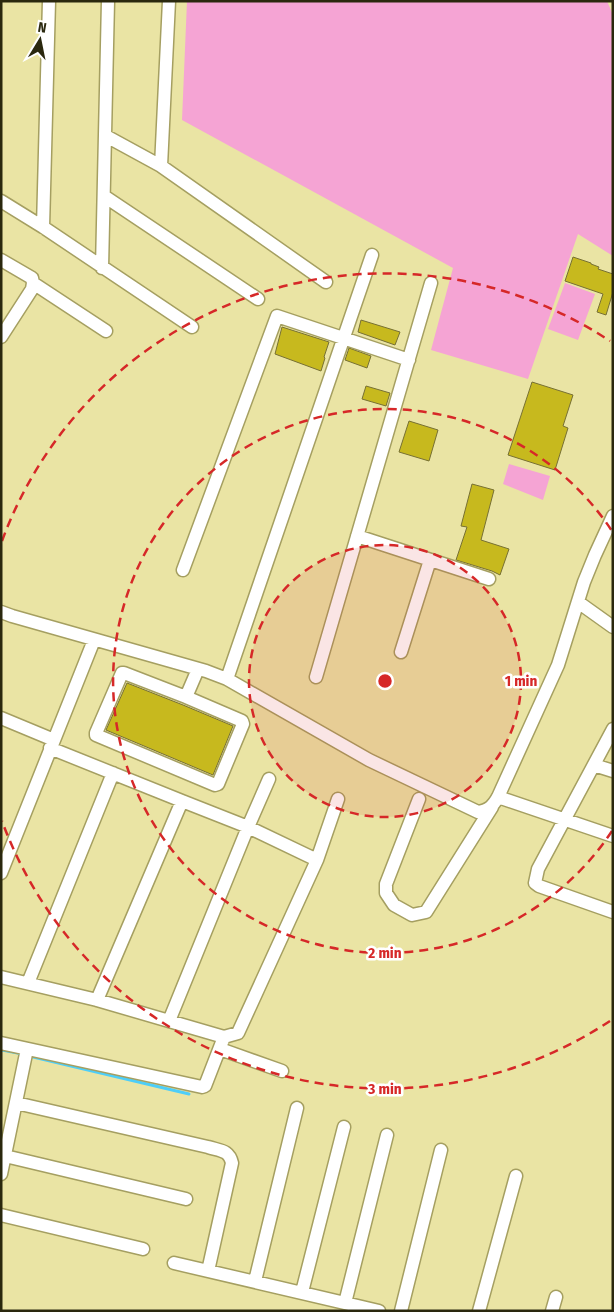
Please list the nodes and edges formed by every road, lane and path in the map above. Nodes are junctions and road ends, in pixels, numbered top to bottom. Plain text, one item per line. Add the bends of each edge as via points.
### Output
1 (50, 1) edge
2 (108, 1) edge
3 (169, 1) edge
4 (106, 136) junction
5 (161, 166) junction
6 (104, 196) junction
7 (1, 201) edge
8 (43, 227) junction
9 (372, 255) dead end
10 (1, 260) edge
11 (102, 268) junction
12 (326, 282) dead end
13 (33, 283) junction
14 (431, 283) dead end
15 (258, 299) dead end
16 (192, 327) dead end
17 (106, 331) dead end
18 (1, 338) edge
19 (344, 338) junction
20 (409, 360) junction
21 (613, 516) edge
22 (357, 536) junction
23 (430, 560) junction
24 (183, 570) dead end
25 (489, 579) dead end
26 (578, 602) junction
27 (1, 612) edge
28 (613, 627) edge
29 (94, 640) junction
30 (401, 652) dead end
31 (198, 669) junction
32 (316, 677) dead end
33 (227, 679) junction
34 (186, 697) junction
35 (1, 718) edge
36 (613, 729) edge
37 (52, 744) junction
38 (594, 765) junction
39 (613, 771) edge
40 (113, 773) junction
41 (269, 779) dead end
42 (338, 799) dead end
43 (419, 799) dead end
44 (182, 801) junction
45 (495, 802) junction
46 (564, 819) junction
47 (248, 827) junction
48 (613, 836) edge
49 (317, 860) junction
50 (1, 873) edge
51 (613, 912) edge
52 (1, 977) edge
53 (28, 983) junction
54 (98, 1000) junction
55 (169, 1021) junction
56 (1, 1043) edge
57 (222, 1043) junction
58 (27, 1049) junction
59 (282, 1072) dead end
60 (16, 1103) junction
61 (296, 1108) dead end
62 (344, 1127) dead end
63 (387, 1135) dead end
64 (441, 1150) dead end
65 (5, 1156) junction
66 (1, 1174) edge
67 (516, 1176) dead end
68 (186, 1199) dead end
69 (1, 1215) edge
70 (144, 1249) dead end
71 (174, 1263) dead end
72 (208, 1271) junction
73 (255, 1281) junction
74 (302, 1292) junction
75 (556, 1297) dead end
76 (345, 1303) junction
77 (379, 1311) edge
78 (401, 1311) edge
79 (479, 1311) edge
80 (552, 1311) edge

1 - 8 street
2 - 4 street
3 - 5 street
4 - 5 street
4 - 6 street
5 - 12 street
6 - 11 street
6 - 15 street
7 - 8 street
8 - 11 street
9 - 19 street
10 - 13 street via 32,278
11 - 16 street
13 - 17 street
13 - 18 street
14 - 20 street
19 - 20 street
19 - 24 street via 277,316
19 - 33 street
20 - 22 street
21 - 26 street
22 - 23 street
22 - 32 street
23 - 25 street
23 - 30 street
26 - 28 street
26 - 45 street via 558,665
27 - 29 street
29 - 31 street
29 - 37 street
31 - 33 street
31 - 34 street
33 - 45 street via 369,760 478,812
34 - 34 street via 243,723 218,784 96,735 122,673
35 - 37 street
36 - 38 street
37 - 40 street
37 - 50 street
38 - 39 street
38 - 46 street
40 - 44 street
40 - 53 street
41 - 47 street
42 - 49 street
43 - 45 street via 386,884 386,893 394,904 412,914 426,912
44 - 47 street
44 - 54 street
45 - 46 street
46 - 48 street
46 - 51 street via 535,876 535,883
47 - 49 street
47 - 55 street
49 - 57 street via 238,1032
52 - 53 street
53 - 54 street
54 - 55 street
55 - 57 street
56 - 58 street
57 - 58 street via 206,1086 202,1087
57 - 59 street
58 - 60 street
60 - 65 street
60 - 72 street via 228,1153 232,1164
61 - 73 street
62 - 74 street
63 - 76 street
64 - 78 street
65 - 66 street
65 - 68 street
67 - 79 street
69 - 70 street
71 - 72 street
72 - 73 street
73 - 74 street
74 - 76 street
75 - 80 street
76 - 77 street

